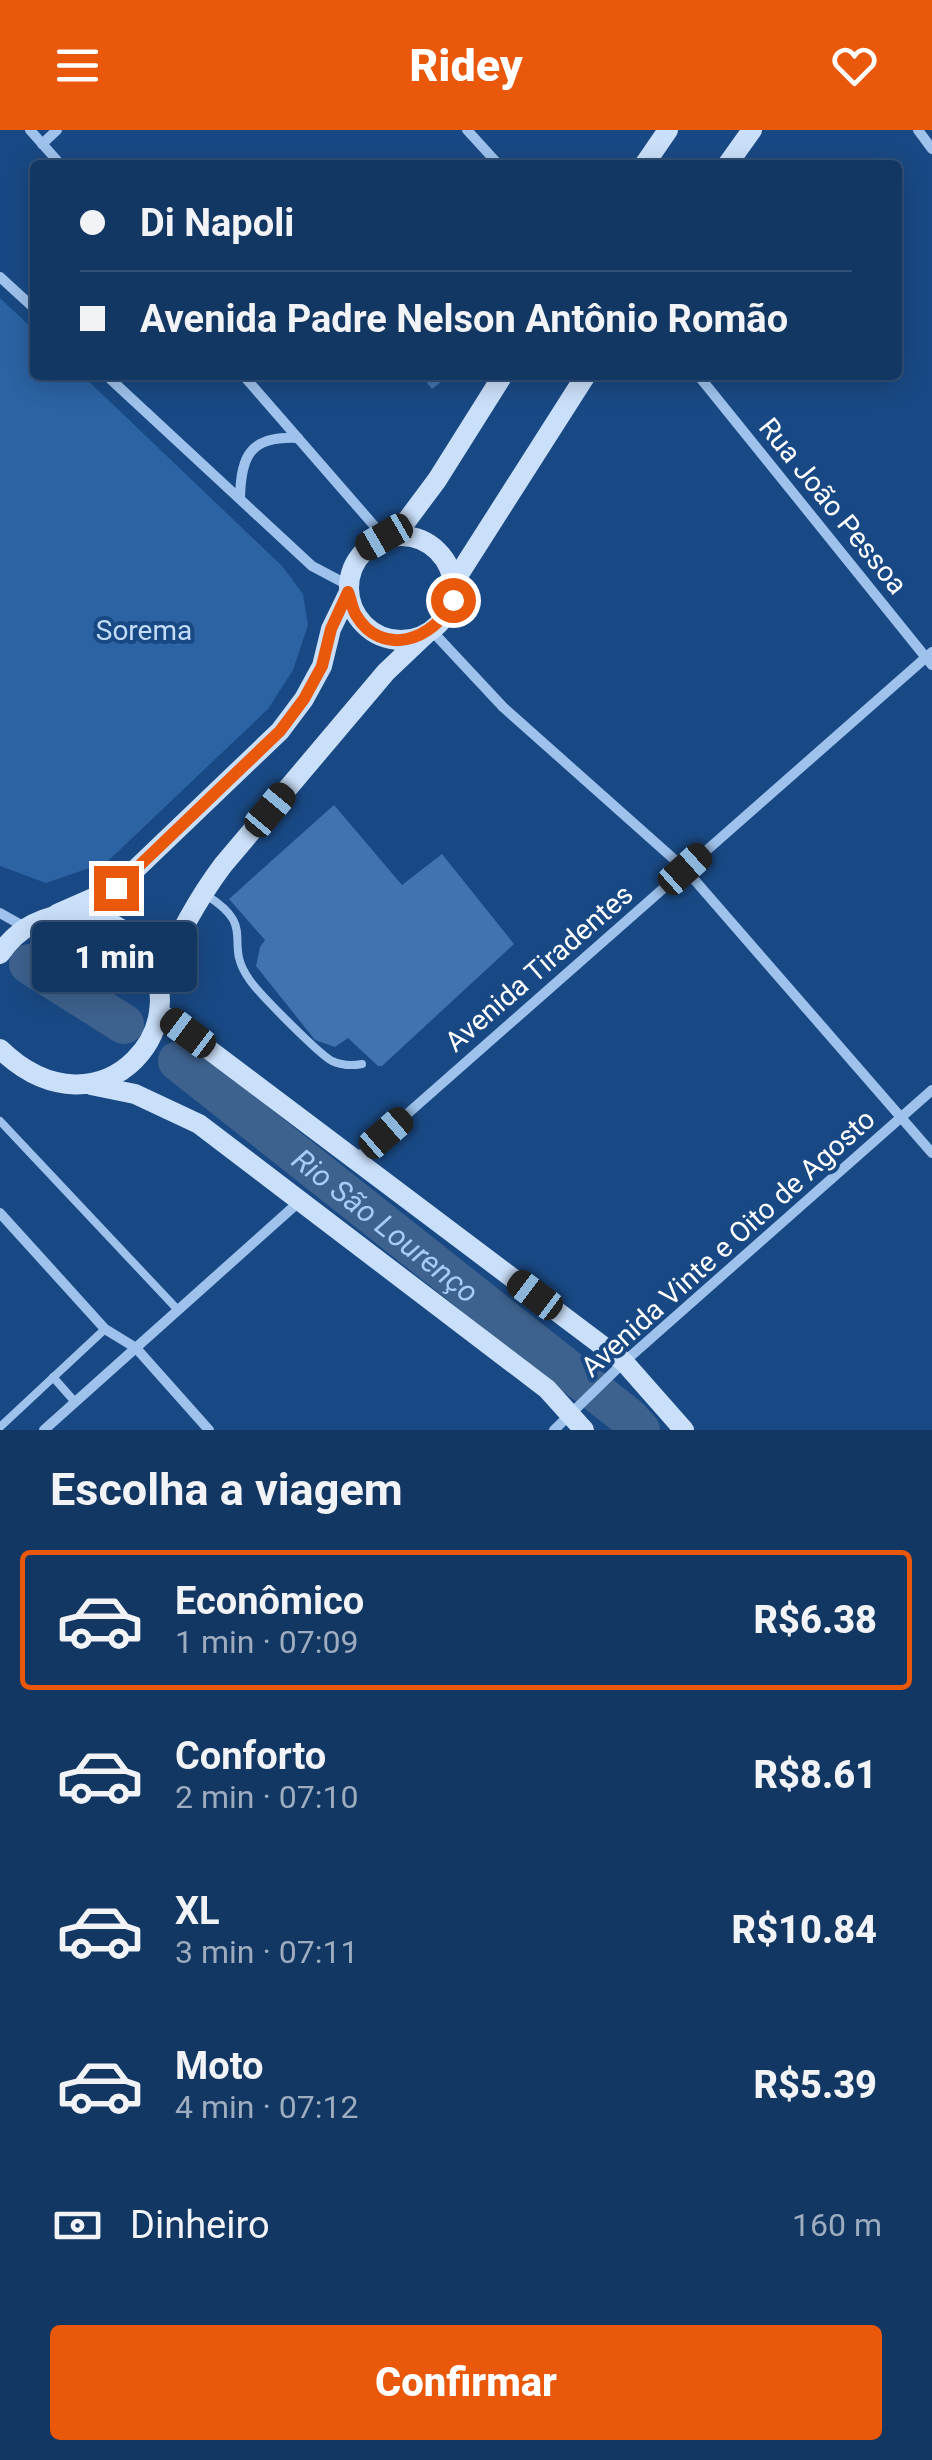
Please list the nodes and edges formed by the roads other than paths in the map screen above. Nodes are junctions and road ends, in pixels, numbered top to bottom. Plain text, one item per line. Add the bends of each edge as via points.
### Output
1 (30, 130) edge
2 (57, 130) edge
3 (467, 130) edge
4 (668, 130) edge
5 (752, 130) edge
6 (918, 130) edge
7 (42, 144) junction
8 (932, 148) edge
9 (56, 160) edge
10 (494, 160) edge
11 (647, 160) edge
12 (731, 160) edge
13 (0, 277) edge
14 (30, 305) edge
15 (111, 380) edge
16 (247, 380) edge
17 (500, 380) edge
18 (583, 380) edge
19 (702, 380) edge
20 (298, 438) junction
21 (240, 498) junction
22 (390, 536) junction
23 (454, 582) junction
24 (348, 588) junction
25 (429, 633) junction
26 (930, 658) edge
27 (685, 869) junction
28 (202, 893) junction
29 (0, 913) edge
30 (57, 914) junction
31 (25, 927) junction
32 (0, 954) edge
33 (158, 981) junction
34 (160, 1012) junction
35 (0, 1049) edge
36 (362, 1064) dead end
37 (90, 1084) junction
38 (932, 1090) edge
39 (901, 1118) junction
40 (0, 1121) edge
41 (932, 1153) edge
42 (356, 1159) junction
43 (300, 1201) junction
44 (0, 1213) edge
45 (178, 1310) junction
46 (105, 1328) junction
47 (136, 1348) junction
48 (620, 1367) junction
49 (53, 1377) junction
50 (74, 1402) junction
51 (580, 1416) edge
52 (0, 1427) edge
53 (44, 1430) edge
54 (209, 1430) edge
55 (554, 1430) edge
56 (684, 1430) edge

1 - 7 street
2 - 7 street
3 - 10 street
4 - 11 main road
5 - 12 main road
6 - 8 street
7 - 9 street
13 - 14 street
15 - 21 street
16 - 20 street
17 - 22 main road via 437,480
18 - 23 main road
19 - 26 street, Rua João Pessoa
20 - 21 street via 272,437 251,451 241,470
20 - 22 street
21 - 24 street via 312,566
22 - 23 main road via 423,539 444,556
22 - 24 main road via 353,564
23 - 25 main road via 446,618
24 - 25 main road via 356,616 375,634 400,640
24 - 30 main road via 322,666 280,731 116,888
25 - 27 street
25 - 28 main road via 386,672
26 - 27 street, Avenida Tiradentes
27 - 39 street
27 - 42 street, Avenida Tiradentes
28 - 33 main road
28 - 36 lane via 228,908 238,925 248,979 330,1060
29 - 31 street
30 - 31 main road
30 - 33 main road via 90,914 121,928 145,950
31 - 32 main road
33 - 34 main road
34 - 37 main road via 148,1045 123,1071
34 - 42 main road
35 - 37 main road via 40,1079
37 - 43 main road via 135,1094 199,1124
38 - 39 street, Avenida Vinte e Oito de Agosto
39 - 41 street
39 - 48 street, Avenida Vinte e Oito de Agosto
40 - 45 lane
42 - 48 main road
43 - 45 street
43 - 51 main road
44 - 46 street
45 - 47 street
46 - 47 street
46 - 49 lane
47 - 50 street
47 - 54 street
48 - 51 street, Avenida Vinte e Oito de Agosto
48 - 56 main road
49 - 50 lane
49 - 52 lane
50 - 53 street
51 - 55 street, Avenida Vinte e Oito de Agosto

